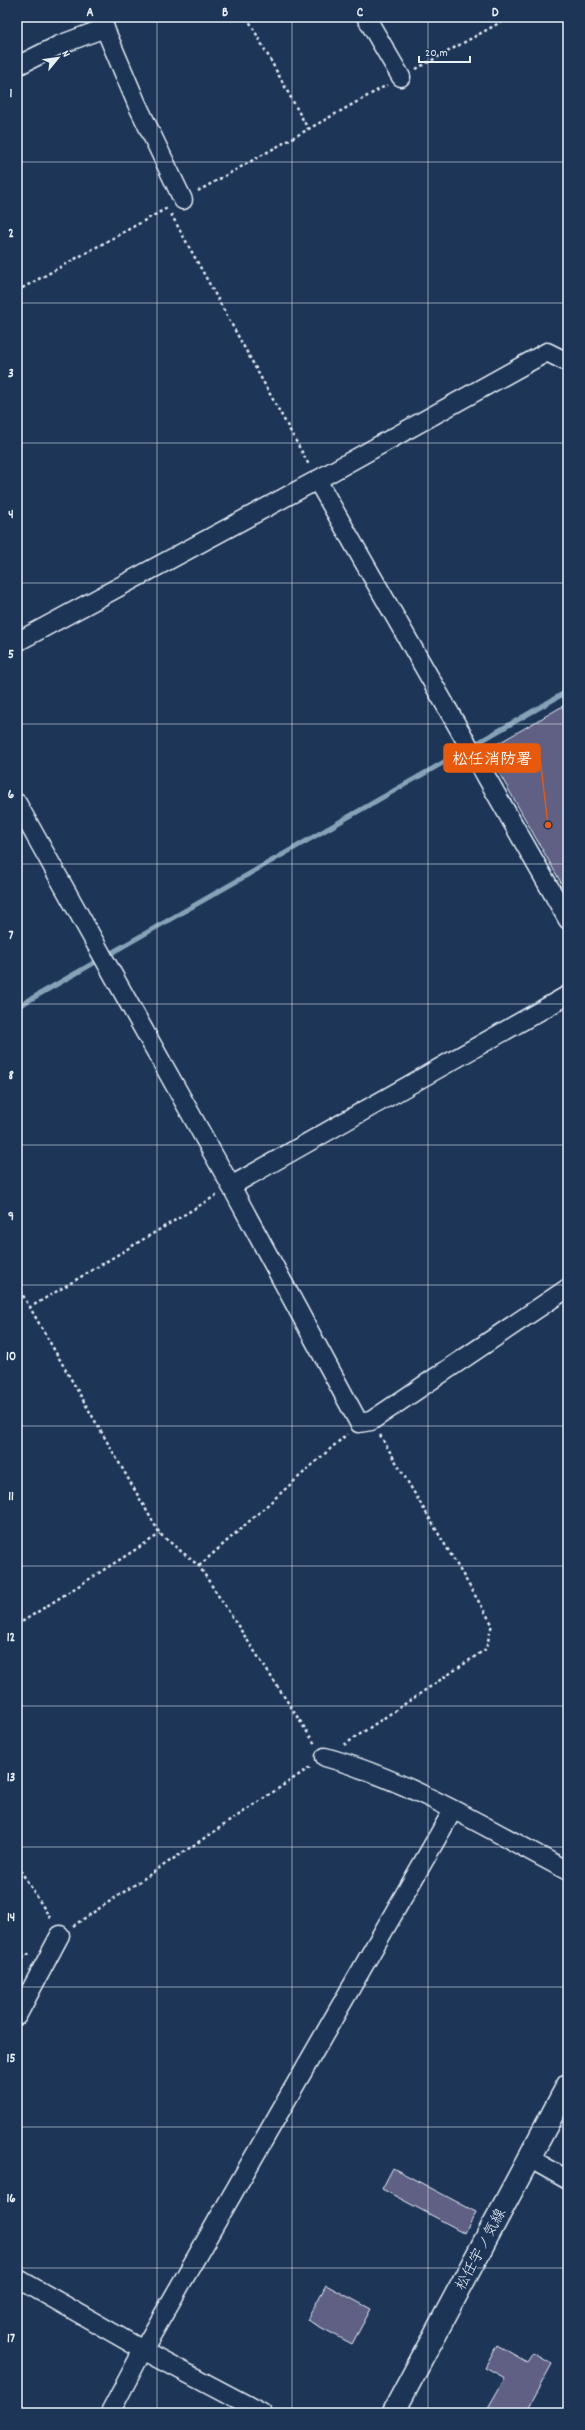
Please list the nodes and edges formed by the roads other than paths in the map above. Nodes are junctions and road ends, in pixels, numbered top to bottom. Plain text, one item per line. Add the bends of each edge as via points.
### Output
1 (366, 17) edge
2 (102, 23) edge
3 (17, 66) edge
4 (401, 77) road end
5 (176, 204) road end
6 (568, 359) edge
7 (317, 480) junction
8 (17, 642) edge
9 (17, 803) edge
10 (568, 920) edge
11 (568, 995) edge
12 (231, 1186) junction
13 (568, 1288) edge
14 (325, 1757) road end
15 (453, 1810) junction
16 (568, 1871) edge
17 (60, 1935) road end
18 (17, 2016) edge
19 (568, 2085) edge
20 (529, 2158) junction
21 (568, 2180) edge
22 (17, 2278) edge
23 (143, 2350) junction
24 (110, 2413) edge
25 (262, 2413) edge
26 (393, 2413) edge

1 - 4 street
2 - 3 street
2 - 5 street
6 - 7 street via 565,361 547,352
7 - 8 street
7 - 10 street
9 - 12 street
11 - 12 street
12 - 13 street via 365,1422
14 - 15 street via 358,1766
15 - 16 street
15 - 23 street
17 - 18 street
19 - 20 main road, 松任宇ノ気線
20 - 21 street
20 - 26 main road, 松任宇ノ気線
22 - 23 street
23 - 24 street
23 - 25 street

